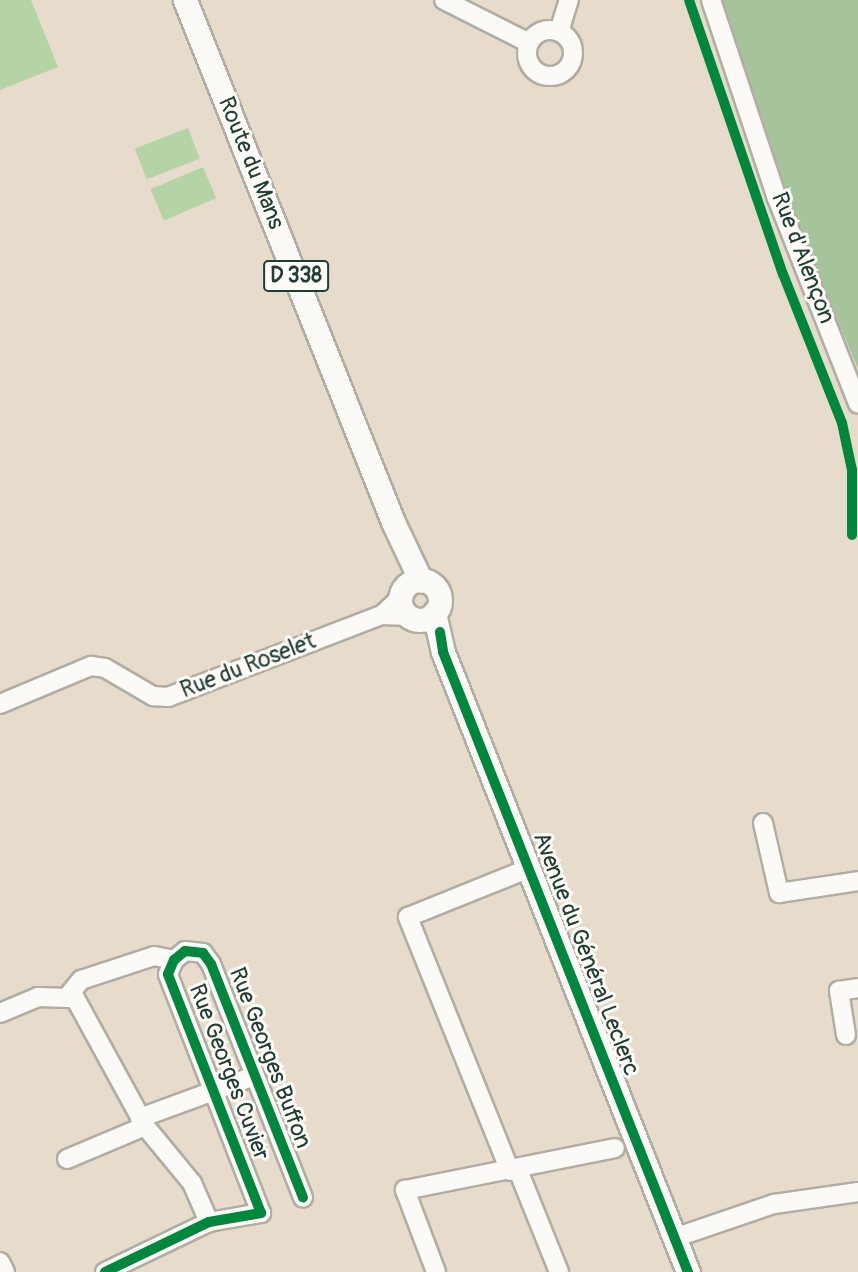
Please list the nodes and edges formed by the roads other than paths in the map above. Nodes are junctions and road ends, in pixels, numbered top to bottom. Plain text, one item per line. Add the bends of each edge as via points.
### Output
1 (185, 0) edge
2 (444, 0) edge
3 (569, 0) edge
4 (710, 0) edge
5 (558, 32) junction
6 (530, 43) junction
7 (858, 404) edge
8 (415, 602) junction
9 (0, 704) edge
10 (763, 823) dead end
11 (530, 868) junction
12 (858, 881) edge
13 (180, 956) junction
14 (858, 988) edge
15 (68, 996) junction
16 (0, 1013) edge
17 (846, 1035) dead end
18 (254, 1076) junction
19 (213, 1091) junction
20 (142, 1122) junction
21 (615, 1148) dead end
22 (67, 1159) dead end
23 (514, 1170) junction
24 (858, 1192) edge
25 (303, 1196) dead end
26 (209, 1222) junction
27 (674, 1238) junction
28 (0, 1262) edge
29 (5, 1272) edge
30 (105, 1272) edge
31 (436, 1272) edge
32 (559, 1272) edge
33 (688, 1272) edge

1 - 8 main road, Route du Mans / D 338 via 393,522
2 - 6 street
3 - 5 street
4 - 7 street, Rue d'Alençon via 777,198
5 - 6 street via 541,31
5 - 6 street via 572,44 574,56 559,75 536,72 528,62
8 - 9 street, Rue du Roselet via 168,697 153,696 116,673 91,666
8 - 11 main road, Avenue du Général Leclerc via 443,652
10 - 12 street via 779,893
11 - 23 street via 408,917
11 - 27 main road, Avenue du Général Leclerc
13 - 15 street via 153,956 81,981
13 - 18 street, Rue Georges Buffon via 203,953 211,964
13 - 19 street, Rue Georges Cuvier via 169,974
14 - 17 street via 839,991
15 - 16 street via 38,997
15 - 20 street via 83,1009
18 - 19 street
18 - 25 street, Rue Georges Buffon
19 - 20 street
19 - 26 street, Rue Georges Cuvier via 261,1213
20 - 22 street
20 - 26 street via 192,1183
21 - 23 street
23 - 31 street via 405,1190
23 - 32 street
24 - 27 street via 774,1205
26 - 30 street
27 - 33 main road, Avenue du Général Leclerc
28 - 29 street

